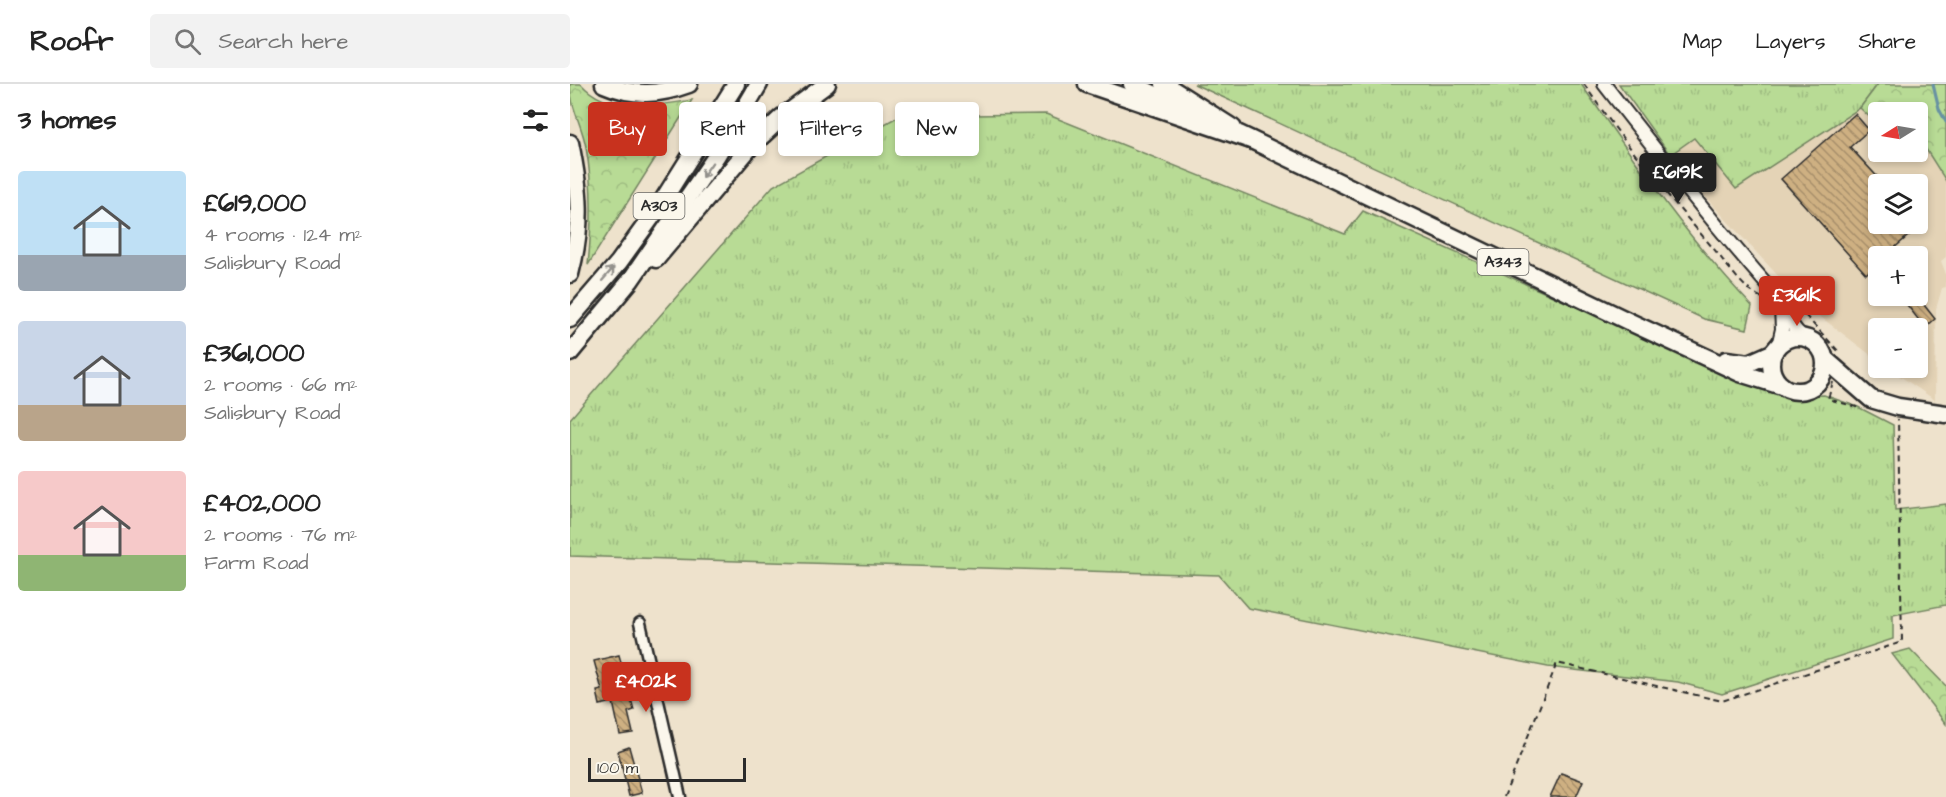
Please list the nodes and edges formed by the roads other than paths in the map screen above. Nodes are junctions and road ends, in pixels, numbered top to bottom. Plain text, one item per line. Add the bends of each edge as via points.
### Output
1 (603, 84) edge
2 (689, 84) edge
3 (736, 84) edge
4 (759, 84) edge
5 (827, 84) edge
6 (1087, 84) edge
7 (1132, 84) edge
8 (1164, 84) edge
9 (1604, 84) edge
10 (1251, 140) junction
11 (570, 143) edge
12 (570, 274) edge
13 (630, 281) junction
14 (1779, 301) junction
15 (570, 319) edge
16 (1803, 337) junction
17 (1776, 349) junction
18 (570, 353) edge
19 (1704, 356) junction
20 (1825, 358) junction
21 (1782, 386) junction
22 (1814, 386) junction
23 (1857, 388) junction
24 (1946, 414) edge
25 (640, 623) dead end
26 (680, 797) edge

1 - 2 main road via 647,95
15 -> 3 main road, A303 via 658,208
4 -> 13 main road, A303 via 717,155
5 - 13 main road via 751,146 662,254
6 - 10 main road
7 - 10 main road, A343
8 - 10 main road
9 - 14 street
10 - 19 main road, A343
11 - 12 main road via 577,176 580,228
13 - 18 main road, A303
14 - 16 street via 1793,328
14 - 17 street via 1782,329
16 - 17 main road via 1785,340
16 - 20 main road via 1818,346
17 - 19 main road, A343 via 1749,363
17 - 21 main road via 1771,367
19 - 21 main road, A343
20 - 22 main road via 1823,374
20 - 23 main road
21 - 22 main road via 1798,391
22 - 23 main road via 1832,383
23 - 24 main road via 1871,399 1898,407
25 - 26 street

